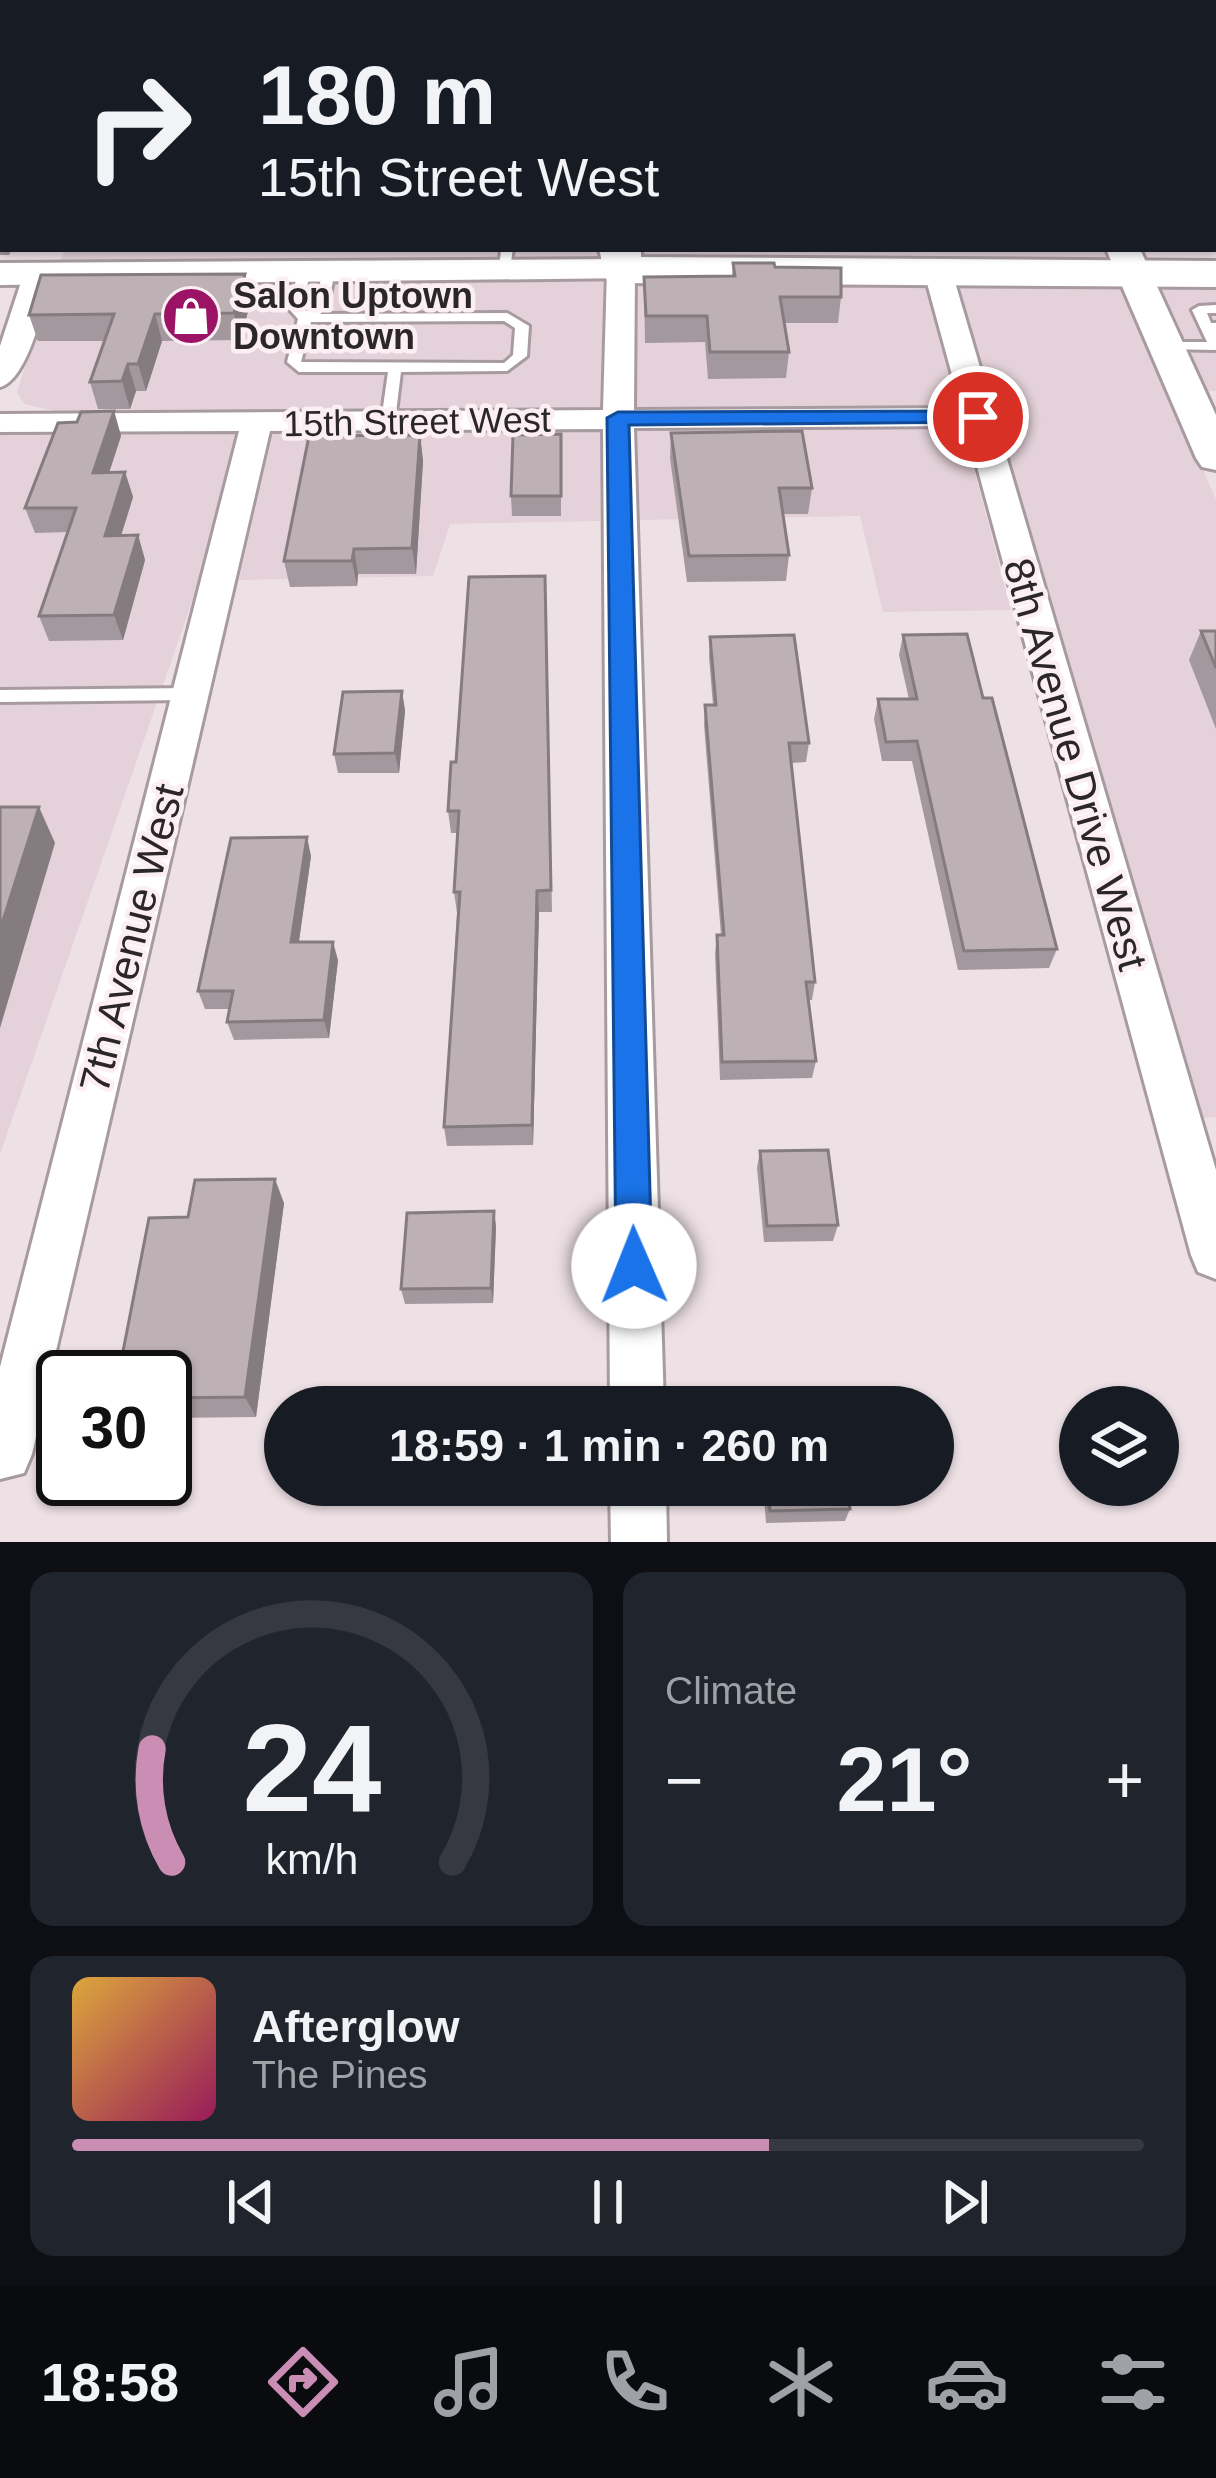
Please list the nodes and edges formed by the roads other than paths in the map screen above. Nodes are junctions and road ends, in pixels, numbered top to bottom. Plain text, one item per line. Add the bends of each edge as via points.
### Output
1 (506, 260) edge
2 (621, 260) edge
3 (748, 260) edge
4 (868, 260) edge
5 (1128, 261) edge
6 (29, 265) edge
7 (316, 272) junction
8 (938, 272) junction
9 (1216, 274) edge
10 (1216, 310) edge
11 (0, 319) edge
12 (305, 319) junction
13 (1211, 327) edge
14 (1167, 346) junction
15 (395, 367) junction
16 (0, 378) edge
17 (0, 400) edge
18 (1203, 400) edge
19 (978, 417) junction
20 (618, 418) junction
21 (388, 421) junction
22 (257, 422) junction
23 (0, 423) edge
24 (62, 424) junction
25 (1216, 458) edge
26 (191, 694) junction
27 (0, 695) edge
28 (1216, 1255) edge
29 (637, 1386) edge
30 (5, 1454) dead end
31 (638, 1506) edge
32 (639, 1542) edge

1 - 2 main road
1 - 7 main road
2 - 3 main road
2 - 20 street
3 - 4 main road
4 - 8 main road
5 - 8 main road
5 - 9 main road
5 - 14 street
6 - 7 main road
6 - 11 main road
6 - 16 street via 27,318
7 - 12 lane via 320,308
7 - 12 lane via 296,309
8 - 19 street, 8th Avenue Drive West
10 - 13 lane via 1199,310
12 - 15 lane via 293,362 299,368
12 - 15 lane via 507,317 521,326 517,364
13 - 14 lane via 1216,346
14 - 18 street
15 - 21 lane
17 - 24 street via 9,412
18 - 25 street
19 - 20 street, 15th Street West
19 - 28 street, 8th Avenue Drive West
20 - 21 street, 15th Street West
20 - 29 street
21 - 22 street, 15th Street West
22 - 24 street, 15th Street West
22 - 26 street, 7th Avenue West
23 - 24 street, 15th Street West
26 - 27 lane
26 - 30 street, 7th Avenue West
31 - 32 street

